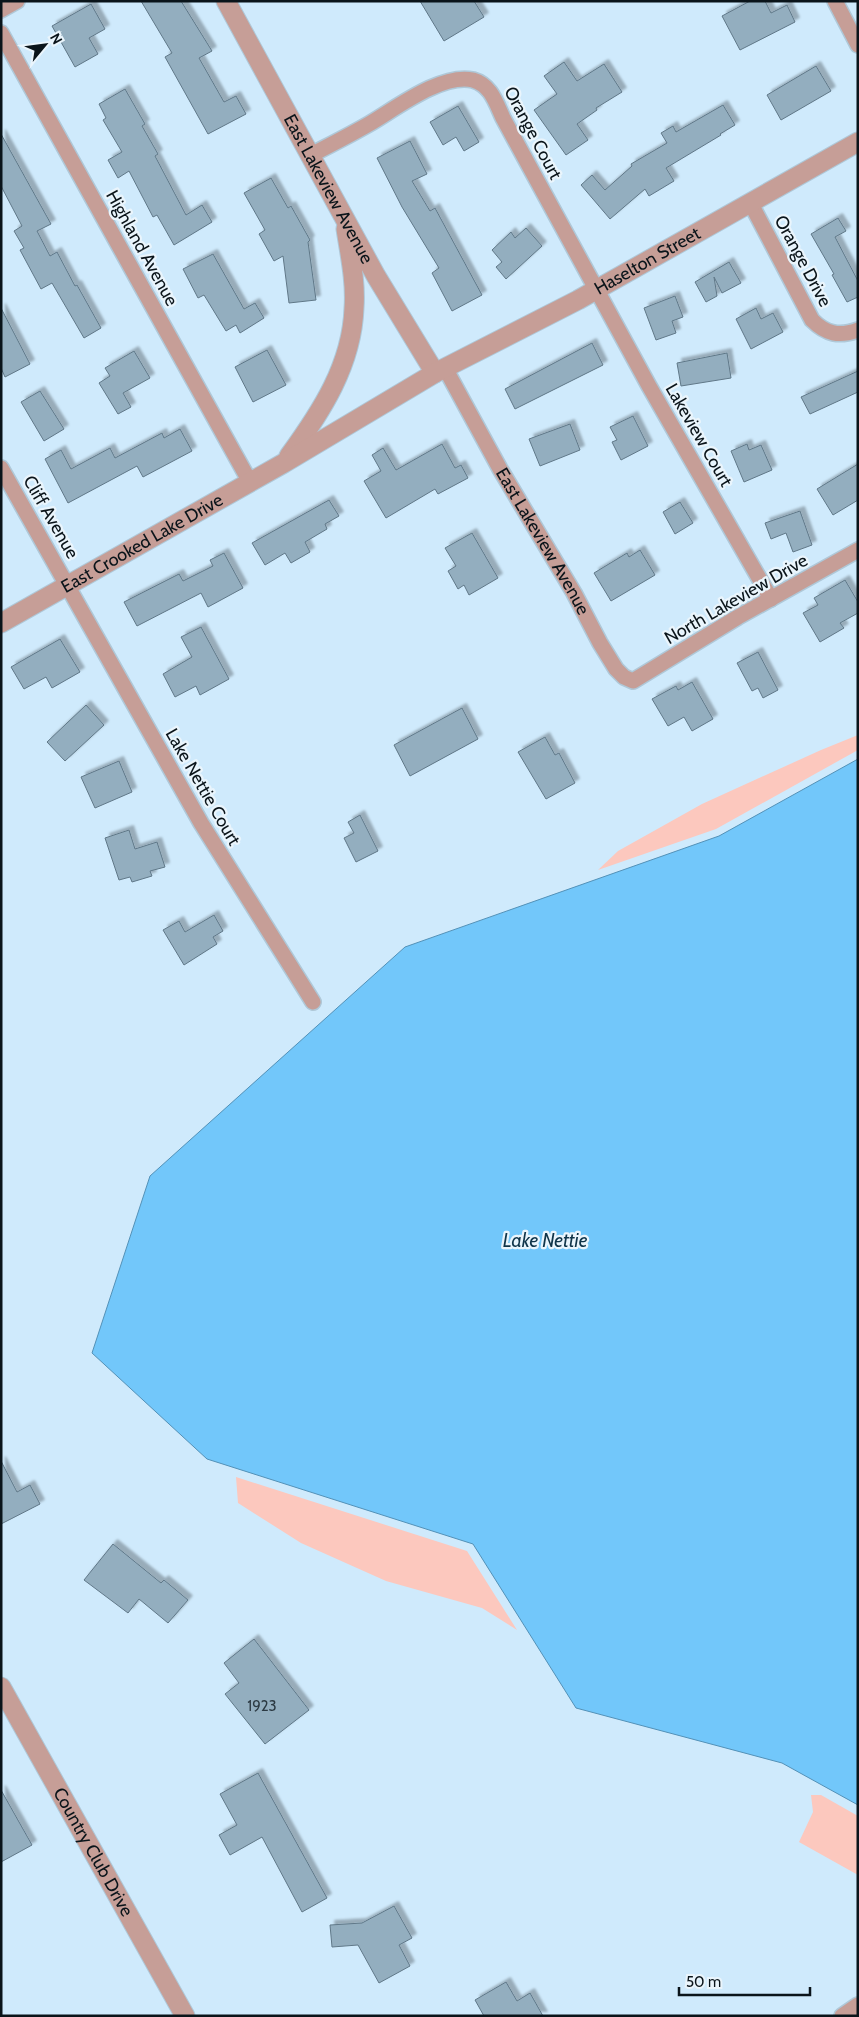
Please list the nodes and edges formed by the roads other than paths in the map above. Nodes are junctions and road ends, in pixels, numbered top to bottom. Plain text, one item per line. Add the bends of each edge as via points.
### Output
1 (17, 1) edge
2 (226, 1) edge
3 (835, 1) edge
4 (1, 10) edge
5 (1, 33) edge
6 (858, 45) edge
7 (858, 142) edge
8 (311, 155) junction
9 (750, 202) junction
10 (345, 218) junction
11 (597, 289) junction
12 (858, 330) edge
13 (440, 370) junction
14 (284, 463) junction
15 (1, 468) edge
16 (250, 482) junction
17 (858, 550) edge
18 (68, 585) junction
19 (770, 599) junction
20 (1, 623) edge
21 (633, 681) joint
22 (313, 1002) dead end
23 (1, 1686) edge
24 (858, 2005) edge
25 (186, 2016) edge
26 (842, 2016) edge

1 - 4 street
2 - 8 street, East Lakeview Avenue
3 - 6 street
5 - 16 street, Highland Avenue
7 - 9 street, Haselton Street
8 - 10 street, East Lakeview Avenue
8 - 11 street, Orange Court via 410,98 441,84 474,80 492,95
9 - 11 street, Haselton Street
9 - 12 street, Orange Drive via 812,320 834,334
10 - 13 street, East Lakeview Avenue via 376,276
10 - 14 street, East Crooked Lake Drive via 354,291 350,341 330,395
11 - 13 street, Haselton Street
11 - 19 street, Lakeview Court
13 - 14 street, East Crooked Lake Drive
13 - 21 street, East Lakeview Avenue via 616,669
14 - 16 street, East Crooked Lake Drive
15 - 18 street, Cliff Avenue
16 - 18 street, East Crooked Lake Drive
17 - 19 street, North Lakeview Drive
18 - 20 street, East Crooked Lake Drive
18 - 22 street, Lake Nettie Court via 201,823
19 - 21 street, North Lakeview Drive
23 - 25 street, Country Club Drive
24 - 26 street

